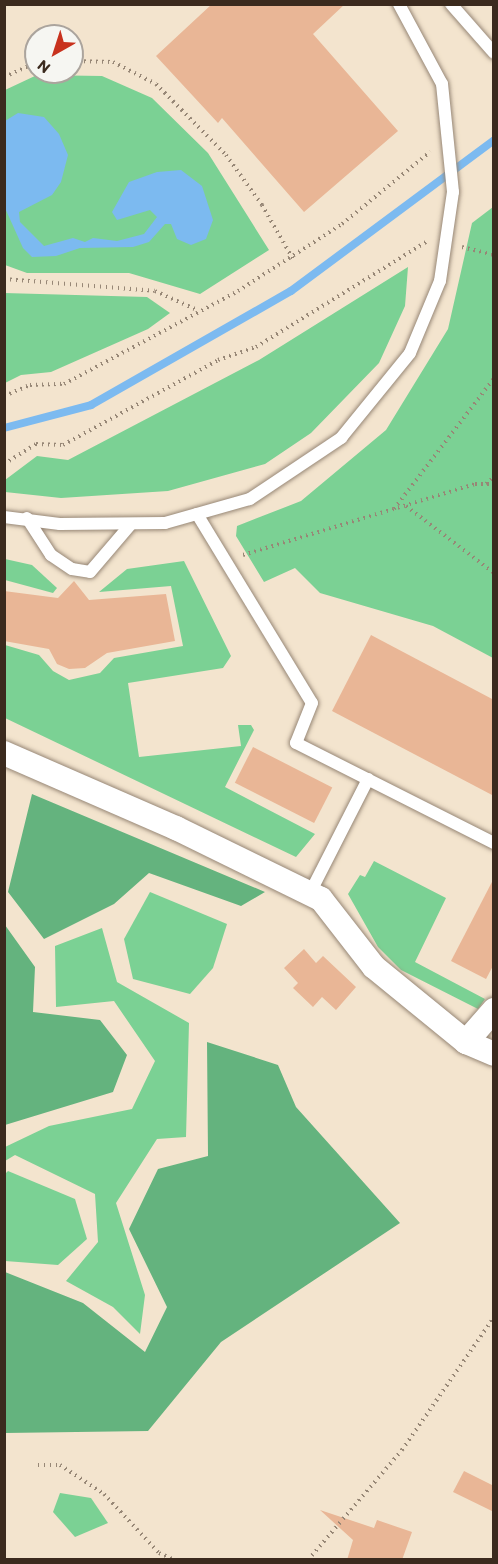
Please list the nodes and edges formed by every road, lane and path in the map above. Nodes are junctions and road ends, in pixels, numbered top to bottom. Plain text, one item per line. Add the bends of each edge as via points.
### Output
1 (399, 4) edge
2 (451, 4) edge
3 (494, 53) edge
4 (84, 61) edge
5 (24, 68) edge
6 (4, 77) edge
7 (447, 138) junction
8 (447, 229) junction
9 (446, 243) junction
10 (494, 255) edge
11 (292, 259) junction
12 (4, 279) edge
13 (197, 311) junction
14 (494, 378) edge
15 (4, 396) edge
16 (4, 464) edge
17 (494, 477) edge
18 (485, 484) junction
19 (494, 484) edge
20 (405, 506) junction
21 (393, 509) junction
22 (197, 514) junction
23 (4, 517) edge
24 (27, 518) junction
25 (131, 524) junction
26 (225, 560) junction
27 (494, 573) edge
28 (4, 753) edge
29 (368, 779) junction
30 (494, 843) edge
31 (310, 893) junction
32 (494, 1010) edge
33 (466, 1042) junction
34 (494, 1054) edge
35 (494, 1317) edge
36 (38, 1465) dead end
37 (175, 1560) edge
38 (308, 1560) edge

1 - 7 lane via 442,84
2 - 3 lane
4 - 11 path via 113,62 156,84 226,155 262,205
5 - 6 path
7 - 8 lane via 453,192
7 - 11 path
8 - 9 lane
8 - 16 path via 256,347 218,360 63,445 36,444
9 - 10 path
9 - 22 lane via 440,281 410,353 341,438 250,499
11 - 13 path
12 - 13 path via 155,291
13 - 15 path via 64,384 30,386
14 - 21 path
17 - 18 path
18 - 19 path
18 - 20 path
20 - 21 path
20 - 27 path
21 - 26 path
22 - 25 lane via 165,523
22 - 26 lane
23 - 24 lane
24 - 25 lane via 60,524
24 - 25 lane via 51,555 72,568 90,572
26 - 29 lane via 312,703 296,743
28 - 31 street via 176,828
29 - 30 lane
29 - 31 lane
31 - 33 street via 321,899 374,968
32 - 33 street
33 - 34 street
35 - 38 path via 402,1450
36 - 37 path via 60,1465 104,1494 159,1553

